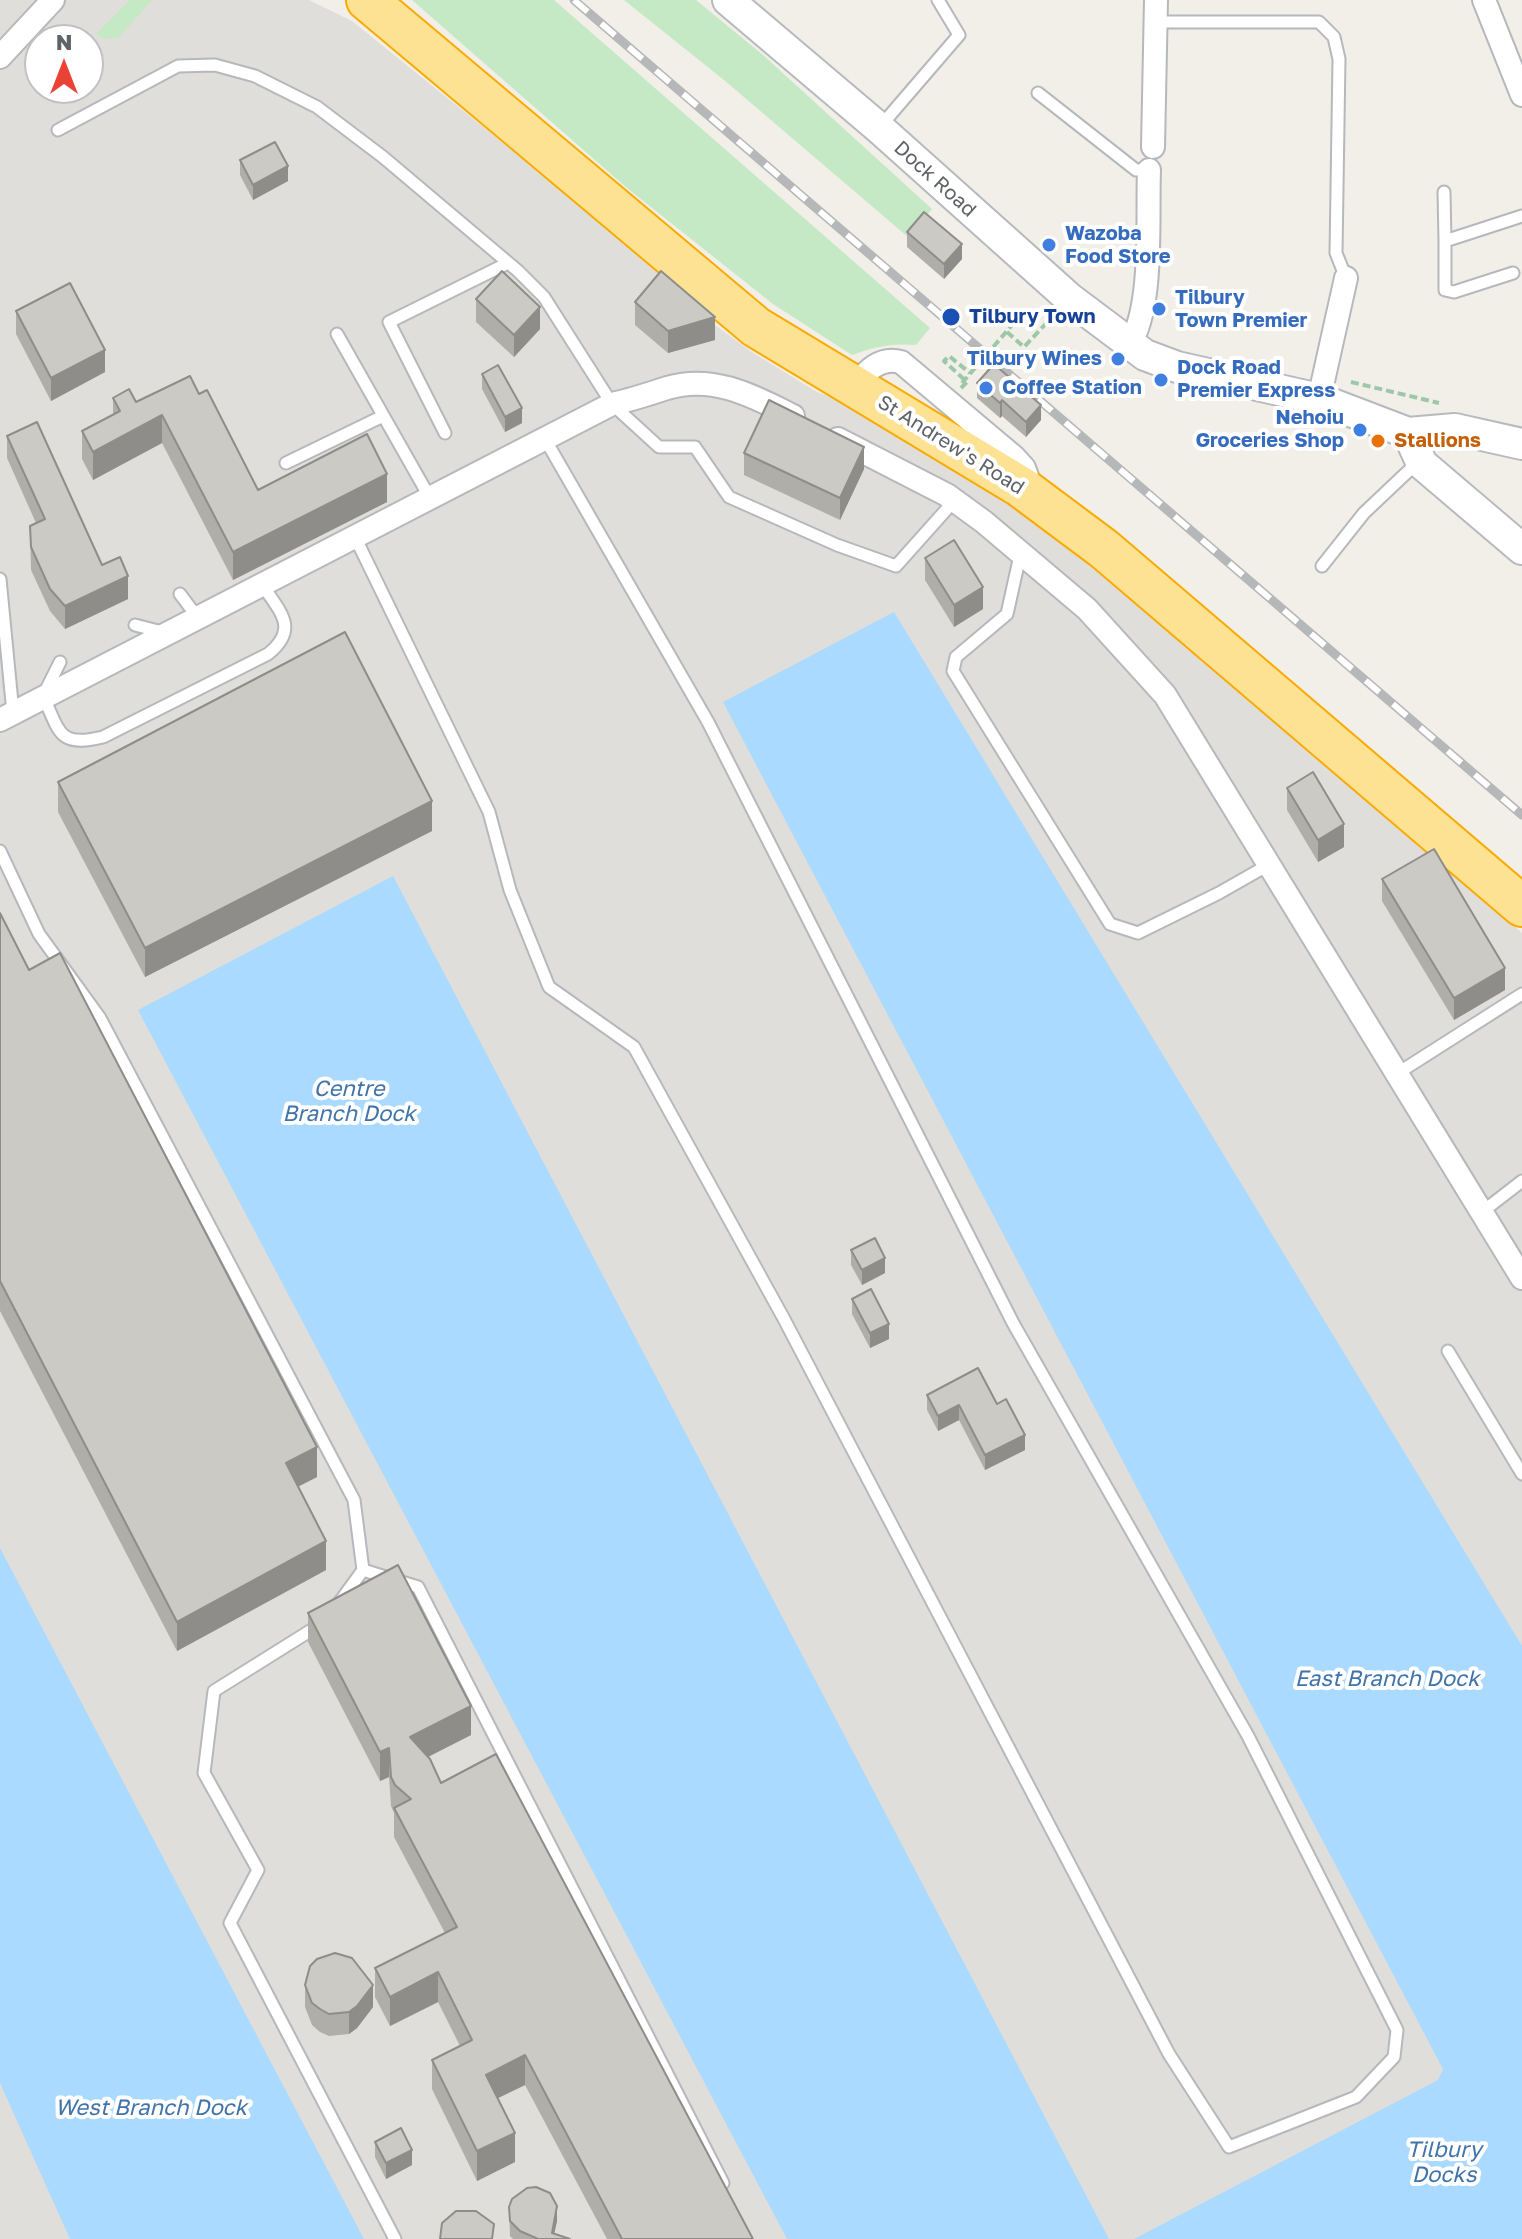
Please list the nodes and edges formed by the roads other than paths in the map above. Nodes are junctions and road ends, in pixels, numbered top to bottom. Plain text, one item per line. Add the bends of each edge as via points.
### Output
1 (53, 0) edge
2 (367, 0) edge
3 (728, 0) edge
4 (938, 0) edge
5 (1484, 0) edge
6 (1156, 11) edge
7 (0, 57) edge
8 (1038, 93) dead end
9 (1522, 95) edge
10 (879, 128) junction
11 (58, 130) dead end
12 (1153, 147) dead end
13 (1149, 170) joint
14 (1444, 192) dead end
15 (1522, 216) edge
16 (1445, 241) junction
17 (508, 263) junction
18 (1513, 273) dead end
19 (1346, 278) joint
20 (337, 334) dead end
21 (1137, 350) junction
22 (1319, 399) junction
23 (612, 404) junction
24 (383, 416) junction
25 (445, 433) dead end
26 (545, 439) junction
27 (1522, 444) edge
28 (1413, 447) junction
29 (286, 463) dead end
30 (430, 498) junction
31 (954, 501) junction
32 (355, 537) junction
33 (1522, 549) edge
34 (1021, 550) junction
35 (1322, 566) dead end
36 (0, 579) edge
37 (263, 586) junction
38 (180, 594) dead end
39 (198, 618) junction
40 (135, 625) dead end
41 (168, 633) junction
42 (60, 662) dead end
43 (43, 696) junction
44 (7, 716) edge
45 (1, 854) edge
46 (1270, 864) junction
47 (1522, 906) edge
48 (1522, 994) edge
49 (1398, 1073) junction
50 (1522, 1181) edge
51 (1482, 1212) junction
52 (1522, 1278) edge
53 (1448, 1351) dead end
54 (1522, 1474) edge
55 (363, 1570) junction
56 (335, 1608) edge
57 (326, 1621) edge
58 (730, 2196) edge
59 (395, 2239) edge

1 - 7 street
2 - 47 highway, St Andrew's Road via 756,327 1021,487 1104,549
3 - 10 street, Dock Road
4 - 10 lane via 959,35
5 - 9 street
6 - 12 street
6 - 19 lane via 1319,22 1334,37 1339,59 1336,253
8 - 13 lane via 1136,170
10 - 21 street, Dock Road via 1069,298
11 - 17 lane via 178,66 215,65 255,76 317,107
13 - 21 street via 1145,307
14 - 16 lane
15 - 16 lane
16 - 18 lane via 1445,290 1454,292
17 - 23 lane via 544,297
17 - 25 lane via 389,322
19 - 22 street
20 - 24 lane
21 - 22 street, Dock Road via 1177,367
22 - 28 street, Dock Road
23 - 26 street
23 - 31 street via 668,388 717,384 754,396
23 - 31 lane via 659,447 695,447 729,497 896,566
24 - 29 lane
24 - 30 lane
26 - 30 street
26 - 32 lane via 708,722 1013,1323 1248,1736 1397,2030 1394,2057 1356,2097 1229,2147 1169,2054 784,1319 634,1047 549,987 510,890 489,812
27 - 28 street via 1455,429
28 - 33 street
28 - 35 lane
30 - 32 street
31 - 34 street
32 - 37 street
34 - 46 street via 1087,609 1165,695
34 - 46 lane via 1007,614 956,657 953,671 1110,924 1138,933
36 - 44 lane
37 - 39 street
37 - 43 lane via 286,630 282,643 103,737 70,741 61,734
38 - 39 lane
39 - 41 street
40 - 41 lane
41 - 43 street
42 - 43 lane
43 - 44 street
45 - 55 lane via 39,934 100,1018 354,1500
46 - 49 street
48 - 49 lane
49 - 51 street
50 - 51 lane
51 - 52 street
53 - 54 lane
55 - 56 lane
55 - 58 lane via 418,1587
57 - 59 lane via 214,1691 204,1773 258,1870 230,1923

